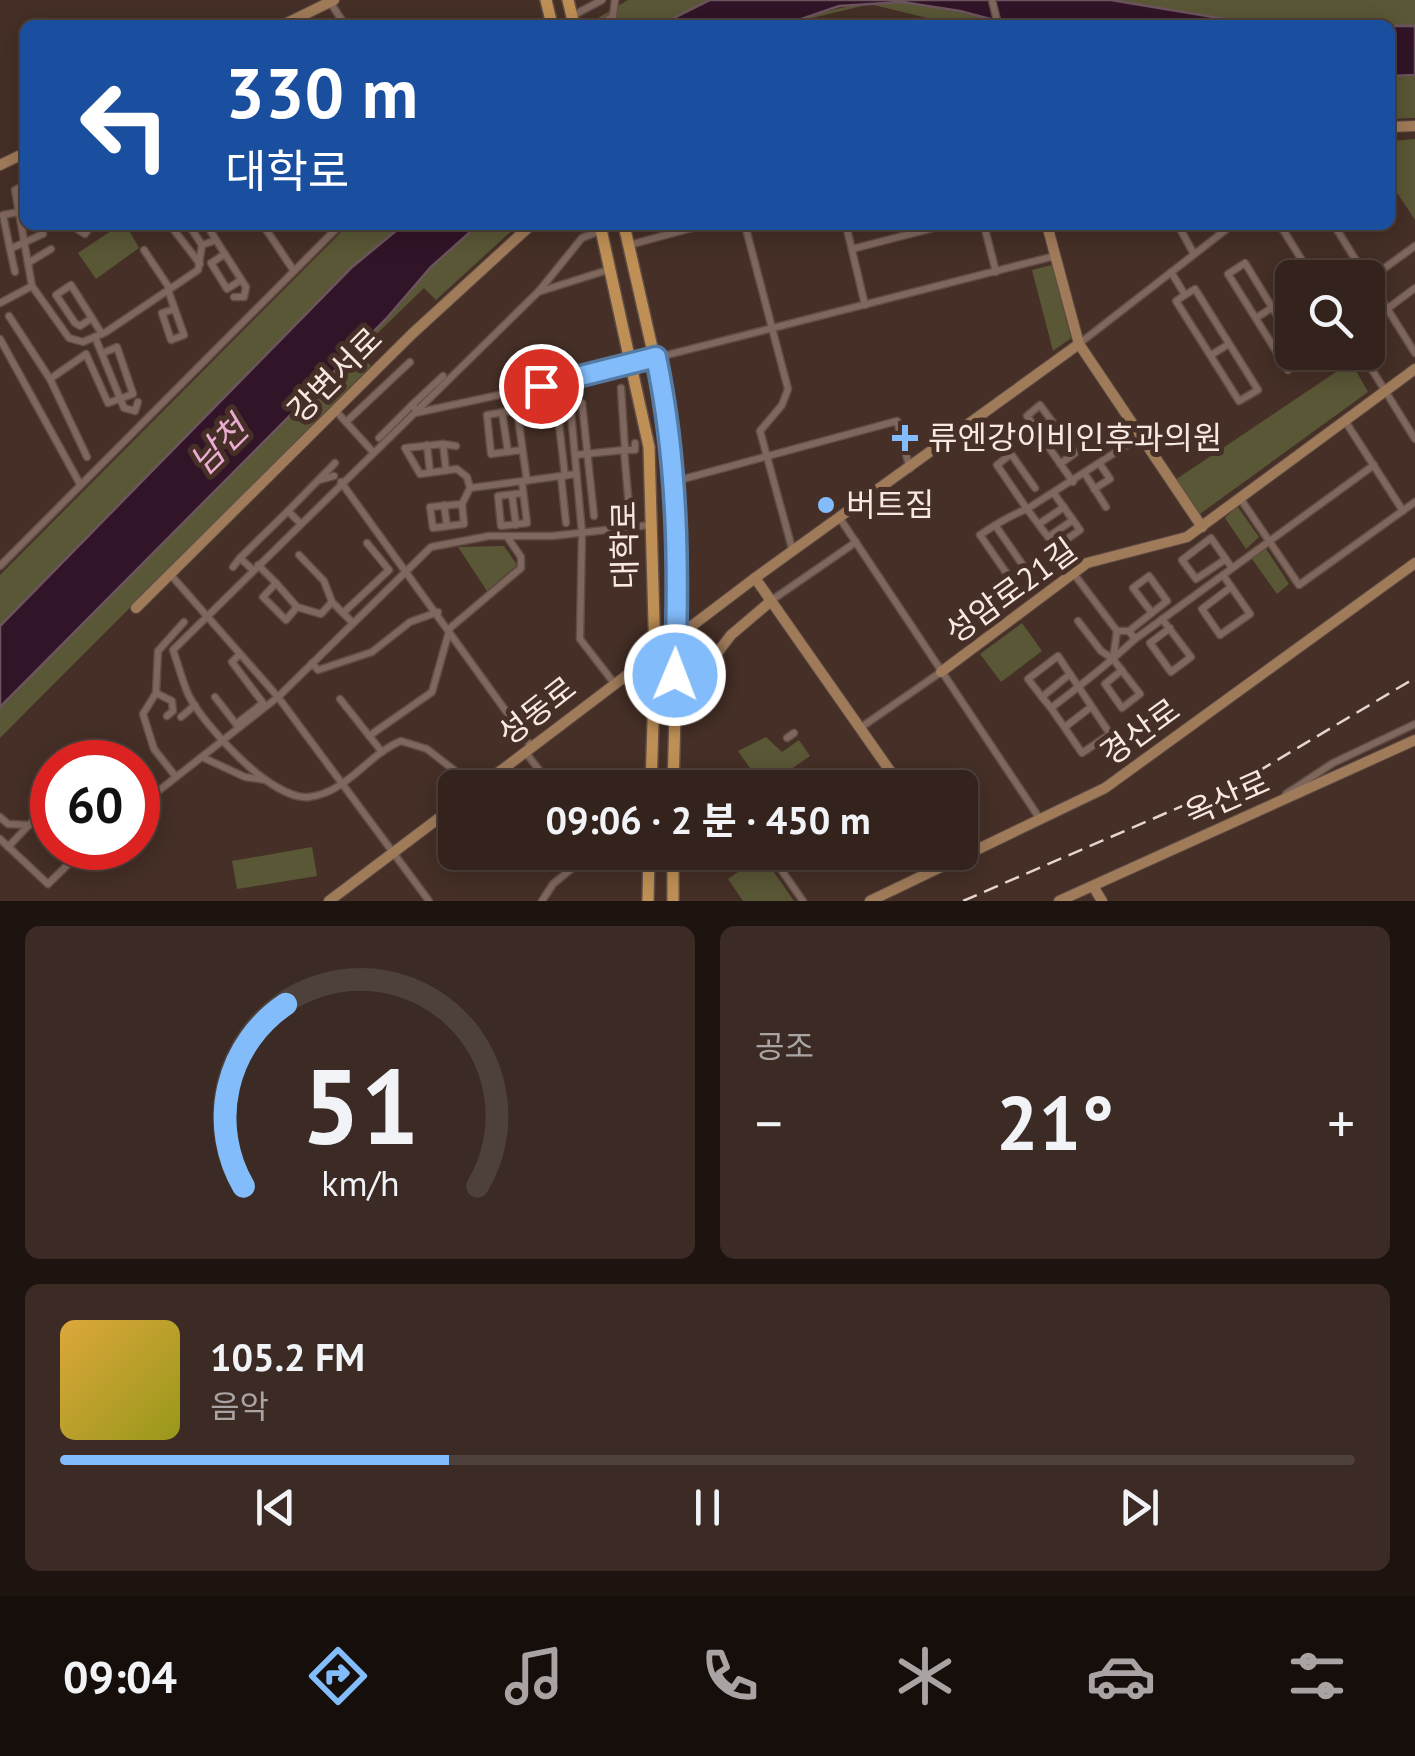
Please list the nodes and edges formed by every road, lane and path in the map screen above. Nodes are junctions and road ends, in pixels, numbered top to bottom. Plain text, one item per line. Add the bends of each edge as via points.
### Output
1 (568, 0) edge
2 (602, 0) edge
3 (332, 1) edge
4 (294, 20) edge
5 (573, 20) edge
6 (20, 188) edge
7 (19, 212) junction
8 (20, 218) edge
9 (22, 230) edge
10 (174, 230) dead end
11 (192, 230) edge
12 (210, 230) edge
13 (266, 230) edge
14 (335, 230) edge
15 (526, 230) edge
16 (597, 230) edge
17 (602, 230) edge
18 (625, 230) edge
19 (684, 230) edge
20 (746, 230) edge
21 (847, 230) edge
22 (926, 230) edge
23 (985, 230) edge
24 (1048, 230) edge
25 (1181, 230) edge
26 (1225, 230) edge
27 (1283, 230) edge
28 (1337, 230) edge
29 (44, 234) dead end
30 (216, 240) junction
31 (202, 244) junction
32 (25, 245) junction
33 (629, 245) junction
34 (1415, 246) edge
35 (10, 248) junction
36 (51, 248) dead end
37 (144, 250) dead end
38 (852, 250) junction
39 (225, 254) junction
40 (1194, 254) junction
41 (1055, 256) junction
42 (1302, 260) edge
43 (1356, 260) edge
44 (28, 263) junction
45 (200, 264) junction
46 (1385, 267) edge
47 (611, 268) junction
48 (294, 271) junction
49 (15, 272) dead end
50 (996, 272) junction
51 (1171, 272) junction
52 (241, 280) junction
53 (32, 286) junction
54 (1415, 288) edge
55 (169, 290) junction
56 (538, 292) junction
57 (1185, 295) junction
58 (234, 297) dead end
59 (0, 303) edge
60 (865, 305) junction
61 (1275, 306) edge
62 (1385, 306) edge
63 (1272, 308) junction
64 (175, 309) junction
65 (1387, 309) junction
66 (1275, 313) edge
67 (9, 316) dead end
68 (92, 318) junction
69 (1256, 318) junction
70 (772, 328) junction
71 (1415, 330) edge
72 (98, 335) junction
73 (1405, 337) junction
74 (0, 339) edge
75 (1079, 344) junction
76 (1229, 344) junction
77 (1275, 349) edge
78 (102, 353) junction
79 (1415, 353) edge
80 (1210, 356) junction
81 (656, 357) junction
82 (410, 362) dead end
83 (633, 364) junction
84 (1415, 369) edge
85 (1372, 370) edge
86 (443, 376) dead end
87 (50, 379) junction
88 (383, 379) dead end
89 (568, 380) junction
90 (621, 388) dead end
91 (1385, 390) junction
92 (374, 395) junction
93 (120, 398) junction
94 (556, 398) dead end
95 (138, 402) dead end
96 (582, 403) dead end
97 (335, 410) junction
98 (412, 411) junction
99 (502, 412) junction
100 (1345, 421) junction
101 (346, 422) junction
102 (1141, 436) junction
103 (379, 438) dead end
104 (1415, 439) edge
105 (636, 443) dead end
106 (443, 444) junction
107 (427, 446) junction
108 (456, 446) dead end
109 (522, 450) junction
110 (624, 450) junction
111 (373, 452) junction
112 (508, 452) junction
113 (587, 454) junction
114 (575, 455) junction
115 (766, 456) junction
116 (87, 457) dead end
117 (335, 463) dead end
118 (1060, 464) junction
119 (1100, 464) junction
120 (1374, 465) junction
121 (446, 470) junction
122 (910, 470) junction
123 (430, 472) junction
124 (576, 474) junction
125 (1085, 474) junction
126 (563, 476) junction
127 (337, 479) junction
128 (318, 480) junction
129 (524, 481) junction
130 (676, 481) junction
131 (1073, 482) junction
132 (80, 484) junction
133 (504, 484) junction
134 (470, 488) junction
135 (1035, 488) dead end
136 (1094, 489) junction
137 (524, 493) junction
138 (508, 495) junction
139 (1055, 495) junction
140 (1240, 498) junction
141 (1415, 502) edge
142 (462, 504) junction
143 (444, 505) junction
144 (629, 507) dead end
145 (1064, 507) junction
146 (1106, 507) dead end
147 (1028, 509) junction
148 (1403, 510) junction
149 (288, 511) junction
150 (594, 516) dead end
151 (840, 520) junction
152 (1073, 520) junction
153 (300, 523) junction
154 (566, 523) dead end
155 (516, 524) junction
156 (1039, 524) junction
157 (652, 525) junction
158 (995, 525) junction
159 (446, 526) junction
160 (1202, 527) junction
161 (582, 533) junction
162 (508, 536) junction
163 (1269, 541) junction
164 (856, 542) junction
165 (367, 543) dead end
166 (1007, 543) junction
167 (794, 552) junction
168 (299, 554) dead end
169 (992, 554) junction
170 (240, 558) junction
171 (1226, 559) junction
172 (1415, 562) edge
173 (0, 566) edge
174 (233, 566) dead end
175 (255, 568) junction
176 (407, 568) junction
177 (1232, 568) junction
178 (170, 574) junction
179 (1070, 575) junction
180 (1223, 575) junction
181 (754, 578) junction
182 (276, 583) junction
183 (1232, 587) junction
184 (771, 601) junction
185 (332, 602) junction
186 (297, 607) junction
187 (136, 608) dead end
188 (438, 612) junction
189 (343, 613) junction
190 (1152, 613) junction
191 (207, 616) junction
192 (1162, 619) junction
193 (1078, 621) dead end
194 (184, 622) dead end
195 (352, 622) junction
196 (450, 628) junction
197 (1170, 628) junction
198 (1117, 631) junction
199 (1128, 631) junction
200 (1135, 639) junction
201 (676, 641) junction
202 (240, 654) junction
203 (655, 657) junction
204 (1114, 659) junction
205 (312, 663) junction
206 (1122, 670) junction
207 (941, 672) junction
208 (1070, 674) junction
209 (614, 683) junction
210 (1077, 688) junction
211 (156, 693) junction
212 (214, 697) dead end
213 (278, 697) junction
214 (1042, 697) junction
215 (340, 700) dead end
216 (196, 705) junction
217 (1051, 708) junction
218 (1091, 708) junction
219 (674, 710) junction
220 (167, 716) dead end
221 (181, 717) dead end
222 (1415, 724) edge
223 (860, 728) junction
224 (1064, 728) junction
225 (369, 736) junction
226 (1415, 740) edge
227 (1379, 741) junction
228 (222, 742) junction
229 (529, 750) junction
230 (382, 752) junction
231 (1384, 754) junction
232 (203, 758) junction
233 (452, 770) edge
234 (502, 770) edge
235 (542, 770) edge
236 (652, 770) edge
237 (673, 770) edge
238 (889, 770) edge
239 (176, 777) junction
240 (268, 780) junction
241 (342, 785) junction
242 (160, 790) edge
243 (1269, 806) junction
244 (0, 818) edge
245 (438, 819) edge
246 (1040, 820) junction
247 (29, 824) joint
248 (0, 839) edge
249 (978, 845) edge
250 (8, 846) junction
251 (393, 855) junction
252 (30, 867) edge
253 (33, 870) edge
254 (62, 870) edge
255 (570, 870) edge
256 (649, 870) edge
257 (673, 870) edge
258 (782, 870) edge
259 (926, 870) edge
260 (1093, 886) junction
261 (329, 901) edge
262 (429, 901) edge
263 (542, 901) edge
264 (648, 901) edge
265 (672, 901) edge
266 (803, 901) edge
267 (870, 901) edge
268 (1059, 901) edge
269 (1102, 901) edge

1 - 5 main road
2 - 5 street
3 - 4 street
6 - 7 street
7 - 8 street
7 - 35 street via 3,215
9 - 32 street
10 - 45 street
11 - 31 street
12 - 30 street
13 - 48 street
14 - 48 street
15 - 97 street, 강변서로
16 - 56 street via 582,238
17 - 47 main road, 대학로
18 - 33 main road, 대학로
19 - 33 street
20 - 70 street
21 - 38 street
22 - 38 street
23 - 50 street
24 - 41 street
25 - 40 street
26 - 40 street
27 - 42 street
28 - 43 street
29 - 32 street
30 - 31 street
30 - 39 street
31 - 45 street
32 - 35 street
32 - 44 street
33 - 81 main road, 대학로
34 - 46 street
35 - 49 street
36 - 44 street
37 - 55 street
38 - 60 street
39 - 52 street
39 - 52 street via 211,264 227,288
40 - 51 street
41 - 50 street
41 - 75 street
44 - 53 street
45 - 55 street
47 - 56 street
47 - 83 main road, 대학로
48 - 132 street
50 - 60 street
51 - 57 street
51 - 75 street
52 - 58 street via 244,298
53 - 59 street
53 - 72 street via 69,338 82,342
54 - 65 street
55 - 64 street
55 - 72 street
56 - 98 street
57 - 76 street via 1194,289
57 - 80 street via 1176,301
60 - 70 street
61 - 63 street
62 - 65 street
63 - 66 street
63 - 69 street
63 - 69 street via 1244,264 1228,274
64 - 64 street via 184,335 171,340 162,313
65 - 73 street
67 - 87 street
68 - 68 street via 71,285 56,295 75,323
68 - 72 street
69 - 77 street
70 - 81 street
70 - 115 street via 788,389 760,432
71 - 73 street
72 - 78 street
73 - 79 street
74 - 132 street
75 - 102 street
75 - 122 street, 성동로
76 - 80 street
76 - 80 street via 1258,390 1240,401
78 - 93 street
78 - 93 street via 117,348 133,394
81 - 83 street
81 - 130 main road, 대학로
82 - 92 street
83 - 89 street
83 - 157 main road, 대학로 via 649,447
84 - 91 street, 성암로21길
85 - 91 street
86 - 98 street
87 - 93 street via 86,354 103,401
87 - 116 street
88 - 92 street
89 - 98 street
89 - 114 street
90 - 110 street
91 - 100 street, 성암로21길
91 - 104 street
92 - 101 street
93 - 95 street via 128,410 135,411
94 - 126 street
96 - 113 street
97 - 101 street
97 - 178 street, 강변서로
98 - 103 street
98 - 111 street
99 - 109 street via 516,410
99 - 112 street
99 - 112 street via 486,415 492,454
100 - 120 street
100 - 140 street, 성암로21길
101 - 111 street
102 - 119 street
102 - 160 street
105 - 110 street via 635,450
106 - 107 street
106 - 108 street
106 - 121 street
107 - 123 street
107 - 123 street via 405,448 420,474
109 - 112 street
109 - 129 street
110 - 113 street
110 - 144 street
111 - 127 street
113 - 114 street
113 - 150 street
114 - 124 street
115 - 122 street via 897,421
115 - 130 street
115 - 167 street
117 - 128 street
118 - 118 street via 1027,416 1040,404 1075,452
118 - 131 street
119 - 125 street
119 - 136 street via 1110,479
120 - 148 street
120 - 163 street
121 - 123 street
121 - 134 street via 457,468
122 - 151 street, 성동로
124 - 126 street
124 - 161 street
125 - 131 street
125 - 136 street
126 - 129 street
126 - 154 street
127 - 128 street
127 - 153 street
127 - 176 street
128 - 149 street
129 - 133 street
129 - 137 street
130 - 201 main road, 대학로
131 - 139 street
132 - 173 street
133 - 134 street
133 - 138 street
134 - 142 street
135 - 147 street via 1012,454 997,464
136 - 146 street
137 - 138 street
137 - 155 street via 527,523
138 - 155 street
138 - 155 street via 498,496 501,526
139 - 145 street
139 - 147 street
140 - 160 street, 성암로21길
140 - 163 street
141 - 148 street
142 - 143 street
142 - 159 street via 464,524
143 - 159 street
143 - 159 street via 430,507 433,528
145 - 152 street
145 - 156 street
147 - 156 street
147 - 158 street
148 - 163 street via 1299,585
149 - 153 street
149 - 170 street
151 - 164 street
151 - 167 street, 성동로
152 - 156 street via 1048,538
152 - 179 street via 1080,530 1050,551
153 - 175 street
157 - 161 street
157 - 203 main road, 대학로
158 - 166 street
158 - 169 street via 980,536
160 - 179 street, 성암로21길 via 1166,545 1098,558
161 - 162 street
161 - 209 street via 580,639
162 - 176 street via 431,546
162 - 196 street via 521,568
163 - 177 street
164 - 184 street
164 - 207 street
165 - 189 street via 390,570
166 - 169 street
166 - 169 street via 1036,584 1021,594
167 - 181 street, 성동로
168 - 185 street via 324,580
170 - 174 street
170 - 175 street
171 - 171 street via 1211,538 1182,560 1196,580
171 - 177 street
172 - 246 street, 경산로 via 1120,778
175 - 182 street
175 - 191 street
176 - 188 street
176 - 195 street
177 - 180 street
178 - 187 street, 강변서로
178 - 191 street
179 - 198 street
179 - 207 street, 성암로21길
180 - 183 street
180 - 192 street
181 - 184 street
181 - 201 street, 성동로
182 - 186 street
182 - 186 street via 263,597 286,620
183 - 183 street via 1250,614 1220,635 1202,609
184 - 219 street
184 - 223 street
185 - 186 street via 321,614
185 - 189 street
188 - 196 street
188 - 205 street via 410,622 372,652 318,670
189 - 195 street
190 - 190 street via 1167,601 1149,576 1133,588
190 - 199 street
191 - 202 street
191 - 216 street via 173,650
192 - 197 street
192 - 200 street
193 - 204 street
194 - 211 street via 158,651
195 - 205 street
196 - 225 street via 432,692
196 - 229 street
197 - 197 street via 1192,657 1171,672 1150,643
198 - 199 street
198 - 204 street
199 - 200 street
200 - 204 street
201 - 203 street, 성동로
201 - 219 main road, 대학로
202 - 212 street via 232,662 263,703 236,724
202 - 213 street
203 - 209 street, 성동로
203 - 236 main road, 대학로
204 - 206 street
204 - 210 street
205 - 213 street
206 - 206 street via 1140,694 1122,708 1105,684
207 - 223 street
207 - 246 street
208 - 210 street
208 - 214 street
208 - 214 street via 1058,656 1028,678
209 - 229 street, 성동로
210 - 217 street
210 - 218 street
211 - 220 street via 172,701
211 - 239 street via 143,714 146,732
213 - 228 street
213 - 241 street
214 - 217 street
215 - 225 street
216 - 221 street
216 - 228 street
217 - 224 street
218 - 224 street
218 - 224 street via 1110,734 1082,753
219 - 237 main road, 대학로
222 - 227 street
223 - 238 street
225 - 230 street
226 - 231 street, 옥산로
227 - 231 street
227 - 243 street
228 - 232 street
228 - 240 street
229 - 234 street, 성동로
229 - 235 street
230 - 233 street via 400,740 413,742
230 - 241 street
231 - 243 street, 옥산로
232 - 239 street
232 - 240 street
239 - 242 street
240 - 241 street via 305,798
241 - 251 street
243 - 260 street, 옥산로
244 - 247 street
245 - 251 street
246 - 249 street, 경산로
247 - 250 street
248 - 250 street
250 - 252 street
251 - 261 street
251 - 262 street
253 - 254 street via 48,884
255 - 263 street
256 - 264 main road
257 - 265 main road
258 - 266 street
259 - 267 street, 경산로
260 - 268 street, 옥산로
260 - 269 street

